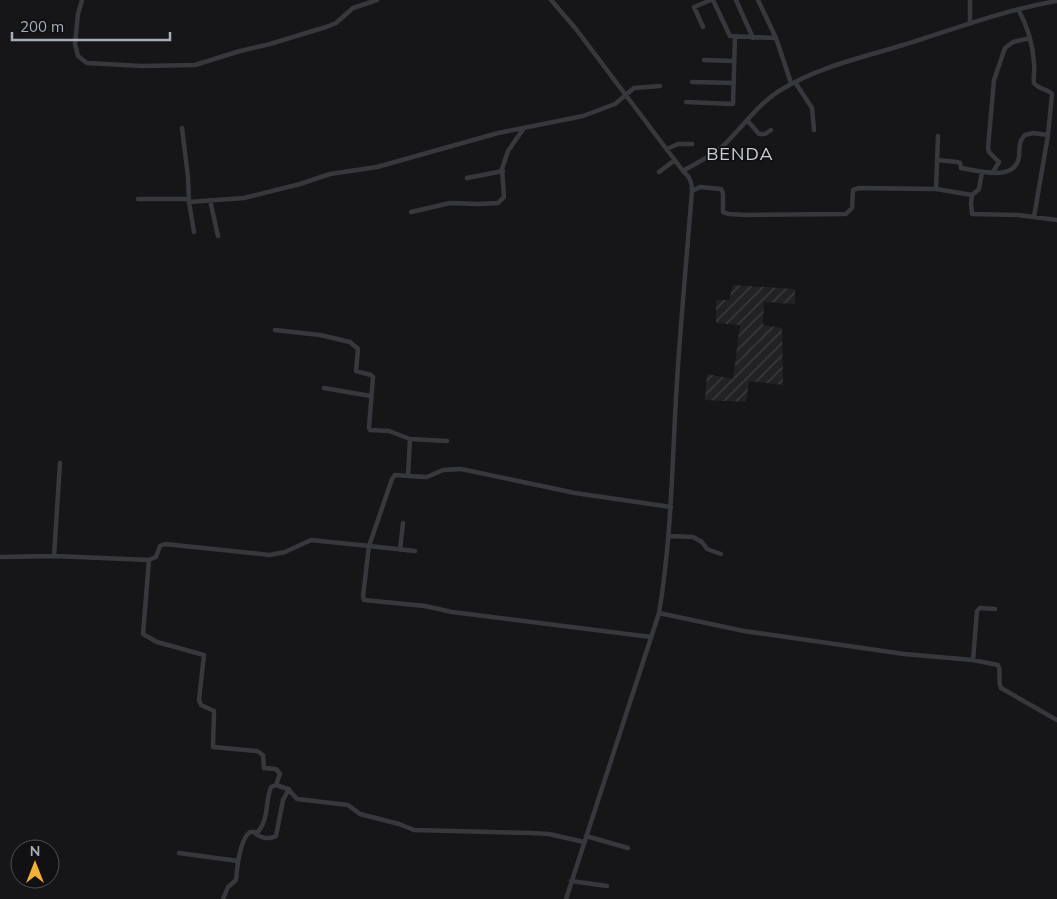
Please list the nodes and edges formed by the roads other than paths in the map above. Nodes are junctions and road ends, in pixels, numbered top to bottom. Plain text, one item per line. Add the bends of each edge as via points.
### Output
1 (82, 0) edge
2 (377, 0) edge
3 (551, 0) edge
4 (712, 0) edge
5 (736, 0) edge
6 (758, 0) edge
7 (970, 0) edge
8 (1024, 0) edge
9 (1057, 1) edge
10 (1025, 7) junction
11 (1018, 9) junction
12 (970, 23) junction
13 (703, 27) dead end
14 (735, 38) junction
15 (753, 38) junction
16 (776, 38) junction
17 (1030, 38) junction
18 (704, 60) dead end
19 (734, 61) junction
20 (692, 82) dead end
21 (793, 82) junction
22 (734, 83) junction
23 (660, 86) dead end
24 (626, 94) junction
25 (686, 102) dead end
26 (747, 120) junction
27 (182, 128) dead end
28 (524, 128) junction
29 (771, 130) dead end
30 (814, 130) dead end
31 (1048, 135) junction
32 (938, 136) dead end
33 (692, 144) dead end
34 (667, 150) junction
35 (675, 160) junction
36 (937, 160) junction
37 (503, 171) junction
38 (683, 171) junction
39 (659, 172) dead end
40 (982, 172) junction
41 (993, 172) junction
42 (468, 178) dead end
43 (936, 189) junction
44 (692, 191) junction
45 (972, 194) junction
46 (138, 199) dead end
47 (210, 200) junction
48 (189, 201) junction
49 (411, 212) dead end
50 (1034, 218) junction
51 (1057, 220) edge
52 (194, 232) dead end
53 (218, 236) dead end
54 (275, 330) dead end
55 (324, 388) dead end
56 (371, 396) junction
57 (410, 439) junction
58 (447, 441) dead end
59 (60, 463) dead end
60 (408, 476) junction
61 (671, 507) junction
62 (403, 523) dead end
63 (668, 536) junction
64 (369, 546) junction
65 (400, 550) junction
66 (415, 551) dead end
67 (721, 554) dead end
68 (54, 556) junction
69 (0, 557) edge
70 (149, 560) junction
71 (995, 609) dead end
72 (659, 613) junction
73 (650, 637) junction
74 (973, 660) junction
75 (1057, 720) edge
76 (276, 785) junction
77 (289, 789) junction
78 (254, 832) junction
79 (586, 836) junction
80 (584, 842) junction
81 (628, 848) dead end
82 (180, 853) dead end
83 (238, 861) junction
84 (571, 881) junction
85 (606, 886) dead end
86 (223, 899) edge
87 (566, 899) edge

1 - 2 street via 74,44 78,56 87,63 142,66 195,65 270,44 336,23 353,8
3 - 24 street
4 - 13 street via 694,7
4 - 14 street via 728,34
5 - 15 street
6 - 16 street
7 - 12 street
8 - 10 street
9 - 10 street
10 - 11 street
11 - 12 street
11 - 17 street
12 - 21 street via 830,67
14 - 15 street
14 - 19 street
15 - 16 street
16 - 21 street
17 - 31 street via 1034,83 1052,94
17 - 41 street via 1013,42 1005,48 994,80 988,148 999,162
18 - 19 street
19 - 22 street
20 - 22 street
21 - 26 street via 776,92
21 - 30 street via 812,108
22 - 25 street via 734,104
23 - 24 street via 634,88
24 - 28 street via 615,104 583,116
24 - 34 street
26 - 29 street via 759,134
26 - 38 street via 721,148
27 - 48 street
28 - 37 street via 508,151
28 - 47 street via 377,167 330,174 253,196
31 - 41 street via 1025,135 1019,145 1019,159 1015,167 1005,173
31 - 50 street
32 - 36 street
33 - 34 street via 678,144
34 - 35 street
35 - 38 street
35 - 39 street
36 - 40 street via 958,162 960,168
36 - 43 street
37 - 42 street
37 - 49 street via 504,197 498,203 450,202
38 - 44 street via 689,176
40 - 41 street
40 - 45 street via 979,189
43 - 44 street via 855,188 851,211 846,214 726,214 722,210 722,190 702,187
43 - 45 street
44 - 61 street
45 - 50 street via 972,214
46 - 48 street
47 - 48 street
47 - 53 street
48 - 52 street
50 - 51 street
54 - 56 street via 350,342 359,350 356,371 373,377
55 - 56 street
56 - 57 street via 370,430 389,431
57 - 58 street
57 - 60 street
59 - 68 street
60 - 61 street via 427,477 443,470 461,469 575,493
60 - 64 street via 395,475 392,479
61 - 63 street
62 - 65 street
63 - 67 street via 693,537 707,549
63 - 72 street
64 - 65 street
64 - 70 street via 311,540 270,555 165,544 160,546 156,557
64 - 73 street via 364,600
65 - 66 street
68 - 69 street
68 - 70 street
70 - 76 street via 143,634 157,642 204,655 200,700 201,705 214,711 212,746 261,753 264,768 276,769 280,774
71 - 74 street via 980,608 977,611
72 - 73 street
72 - 74 street via 744,631 924,657
73 - 79 street
74 - 75 street via 998,665 1001,688
76 - 77 street
76 - 78 street via 271,787 268,796 265,821 258,832
77 - 78 street via 283,800 276,836 263,838
77 - 80 street via 297,799 348,805 360,814 414,830 549,834
78 - 83 street via 246,835
79 - 80 street
79 - 81 street
80 - 84 street
82 - 83 street
83 - 86 street via 236,880 228,887
84 - 85 street
84 - 87 street

